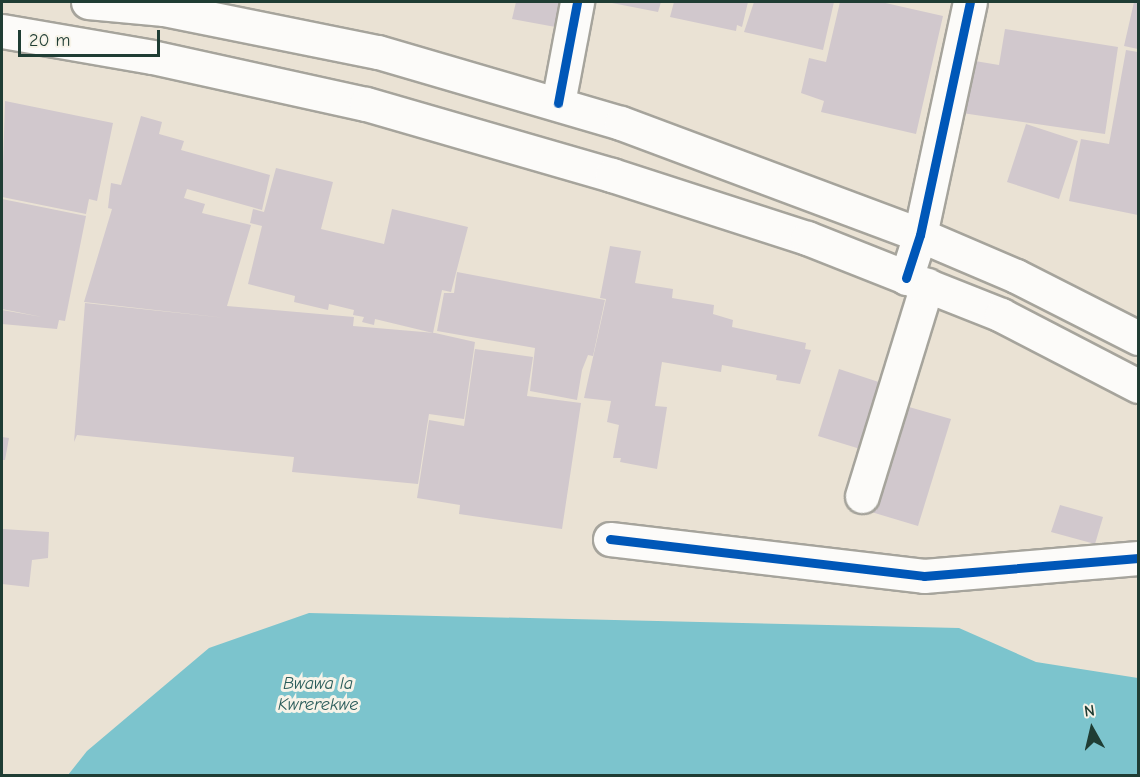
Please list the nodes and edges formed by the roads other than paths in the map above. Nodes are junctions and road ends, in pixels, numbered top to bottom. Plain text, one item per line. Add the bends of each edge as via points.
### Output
1 (88, 2) edge
2 (577, 2) edge
3 (970, 2) edge
4 (164, 5) edge
5 (2, 31) edge
6 (558, 103) junction
7 (920, 235) junction
8 (916, 282) junction
9 (1138, 338) edge
10 (1138, 384) edge
11 (862, 496) dead end
12 (610, 539) dead end
13 (1138, 558) edge

1 - 4 main road
2 - 6 main road
3 - 7 main road
4 - 6 main road via 378,52
5 - 8 main road via 152,57 366,104 612,175 795,234
6 - 7 main road
7 - 8 main road
7 - 9 main road via 1016,276
8 - 10 main road via 1001,315
8 - 11 main road
12 - 13 main road via 924,576

